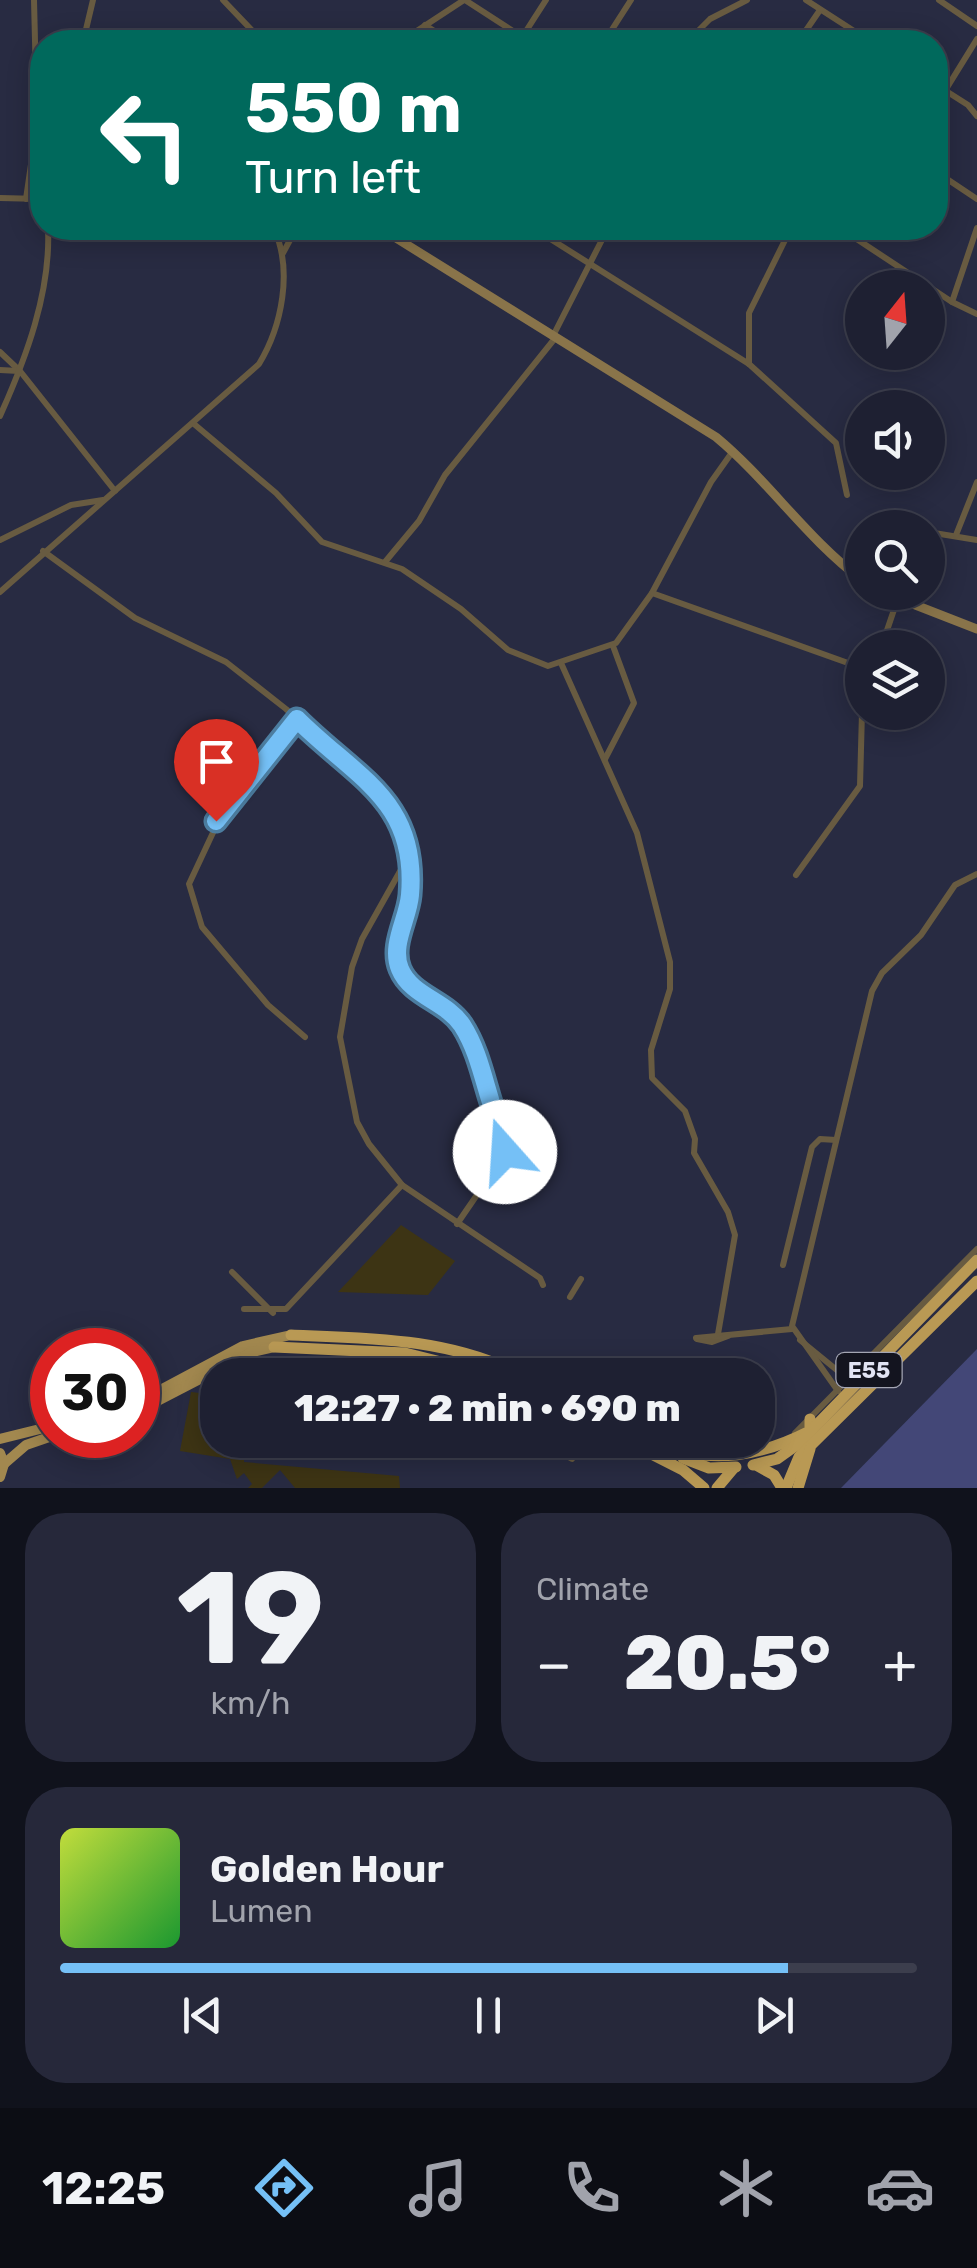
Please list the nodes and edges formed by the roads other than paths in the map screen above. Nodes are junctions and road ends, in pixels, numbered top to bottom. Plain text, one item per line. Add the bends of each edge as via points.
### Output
1 (34, 0) edge
2 (93, 0) edge
3 (224, 0) edge
4 (465, 0) edge
5 (546, 0) edge
6 (631, 0) edge
7 (747, 0) edge
8 (806, 0) edge
9 (939, 0) edge
10 (820, 10) junction
11 (424, 25) junction
12 (977, 26) edge
13 (35, 30) edge
14 (86, 30) edge
15 (252, 30) edge
16 (417, 30) edge
17 (432, 30) edge
18 (506, 30) edge
19 (526, 30) edge
20 (612, 30) edge
21 (700, 30) edge
22 (806, 30) edge
23 (852, 30) edge
24 (977, 39) edge
25 (948, 88) edge
26 (948, 93) edge
27 (977, 116) edge
28 (30, 171) edge
29 (948, 180) edge
30 (0, 198) edge
31 (26, 199) junction
32 (30, 199) edge
33 (977, 199) edge
34 (977, 228) edge
35 (48, 240) edge
36 (279, 240) edge
37 (289, 240) edge
38 (408, 240) edge
39 (553, 240) edge
40 (603, 240) edge
41 (786, 240) edge
42 (858, 240) edge
43 (283, 254) junction
44 (592, 264) junction
45 (952, 302) junction
46 (977, 314) edge
47 (555, 335) junction
48 (0, 352) edge
49 (749, 364) junction
50 (0, 370) edge
51 (20, 371) junction
52 (0, 416) edge
53 (194, 424) junction
54 (733, 451) junction
55 (977, 482) edge
56 (115, 491) junction
57 (847, 494) dead end
58 (105, 500) junction
59 (945, 534) edge
60 (956, 535) junction
61 (0, 540) edge
62 (977, 540) edge
63 (43, 551) junction
64 (385, 562) junction
65 (845, 566) edge
66 (0, 592) edge
67 (652, 593) junction
68 (931, 610) edge
69 (977, 629) edge
70 (613, 646) junction
71 (845, 662) edge
72 (561, 663) junction
73 (297, 719) junction
74 (862, 730) edge
75 (605, 760) junction
76 (408, 859) junction
77 (977, 874) edge
78 (796, 875) dead end
79 (305, 1037) dead end
80 (836, 1140) junction
81 (402, 1185) junction
82 (458, 1224) junction
83 (977, 1249) edge
84 (977, 1260) edge
85 (784, 1265) dead end
86 (232, 1272) dead end
87 (581, 1280) dead end
88 (977, 1281) edge
89 (543, 1285) dead end
90 (570, 1297) dead end
91 (244, 1310) dead end
92 (273, 1312) junction
93 (792, 1329) junction
94 (718, 1334) junction
95 (291, 1336) joint
96 (728, 1336) junction
97 (274, 1347) joint
98 (425, 1358) edge
99 (477, 1358) edge
100 (832, 1374) junction
101 (849, 1380) junction
102 (160, 1390) edge
103 (838, 1391) junction
104 (160, 1399) edge
105 (811, 1431) junction
106 (30, 1432) edge
107 (0, 1439) edge
108 (30, 1443) edge
109 (775, 1446) edge
110 (658, 1458) edge
111 (682, 1458) edge
112 (665, 1462) junction
113 (752, 1465) junction
114 (2, 1467) edge
115 (736, 1467) junction
116 (9, 1488) edge
117 (694, 1488) edge
118 (704, 1488) edge
119 (717, 1488) edge
120 (784, 1488) edge
121 (798, 1488) edge

1 - 13 street
2 - 14 street
3 - 15 street
4 - 11 street
4 - 18 street
5 - 19 street
6 - 20 street
7 - 21 street
8 - 10 street
9 - 12 street
10 - 22 street
10 - 23 street
11 - 16 street
11 - 17 street
24 - 25 street
26 - 27 street
28 - 31 street
29 - 33 street
30 - 31 street
31 - 32 street
34 - 45 street
35 - 51 street via 46,280
36 - 43 street
37 - 43 street
38 - 47 street
39 - 44 street
40 - 44 street
41 - 49 street via 748,316
42 - 45 street
43 - 53 street via 282,298 268,349 249,376
44 - 47 street
44 - 49 street
45 - 46 street
47 - 54 street
47 - 64 street
48 - 51 street
49 - 57 street via 836,443
50 - 51 street
51 - 52 street
51 - 56 street
53 - 56 street
53 - 64 street via 276,492 322,542
54 - 65 street
54 - 67 street
55 - 60 street
56 - 58 street
58 - 61 street via 63,508
58 - 63 street
59 - 60 street
60 - 62 street
63 - 66 street
63 - 73 street via 135,618 220,657
64 - 72 street via 448,599 518,656 541,665
67 - 70 street
67 - 71 street
68 - 69 street
70 - 72 street via 584,650
70 - 75 street via 634,700
72 - 75 street
73 - 76 street via 392,805 408,836
73 - 79 street via 226,806 189,884 202,926 268,1005
74 - 78 street via 856,795
75 - 94 street via 637,833 670,962 670,989 650,1050 652,1078 688,1117 694,1154 736,1238
76 - 81 street via 370,920 353,964 340,1044 358,1125
76 - 82 street via 399,966 412,986 462,1025 506,1143
77 - 80 street via 955,885 876,981
80 - 85 street via 820,1139 812,1147
80 - 93 street
81 - 82 street
81 - 92 street via 288,1308
82 - 89 street
83 - 101 street
84 - 105 highway, E55
86 - 92 street
87 - 90 street
88 - 105 highway, E55
91 - 92 street
93 - 96 street
93 - 100 street
94 - 96 street
94 - 96 street via 696,1338
95 - 99 highway via 423,1343
95 - 102 main road via 243,1346
97 - 98 highway
97 - 104 main road
100 - 101 street
100 - 103 street
101 - 103 street
103 - 105 street
105 - 109 highway
105 - 113 highway, E55 via 786,1454
105 - 120 highway, E55
105 - 121 highway
106 - 107 main road
108 - 114 main road
110 - 112 highway
111 - 115 highway
112 - 117 highway
112 - 118 highway
113 - 115 highway
113 - 120 highway via 774,1474
114 - 116 main road
115 - 119 highway

